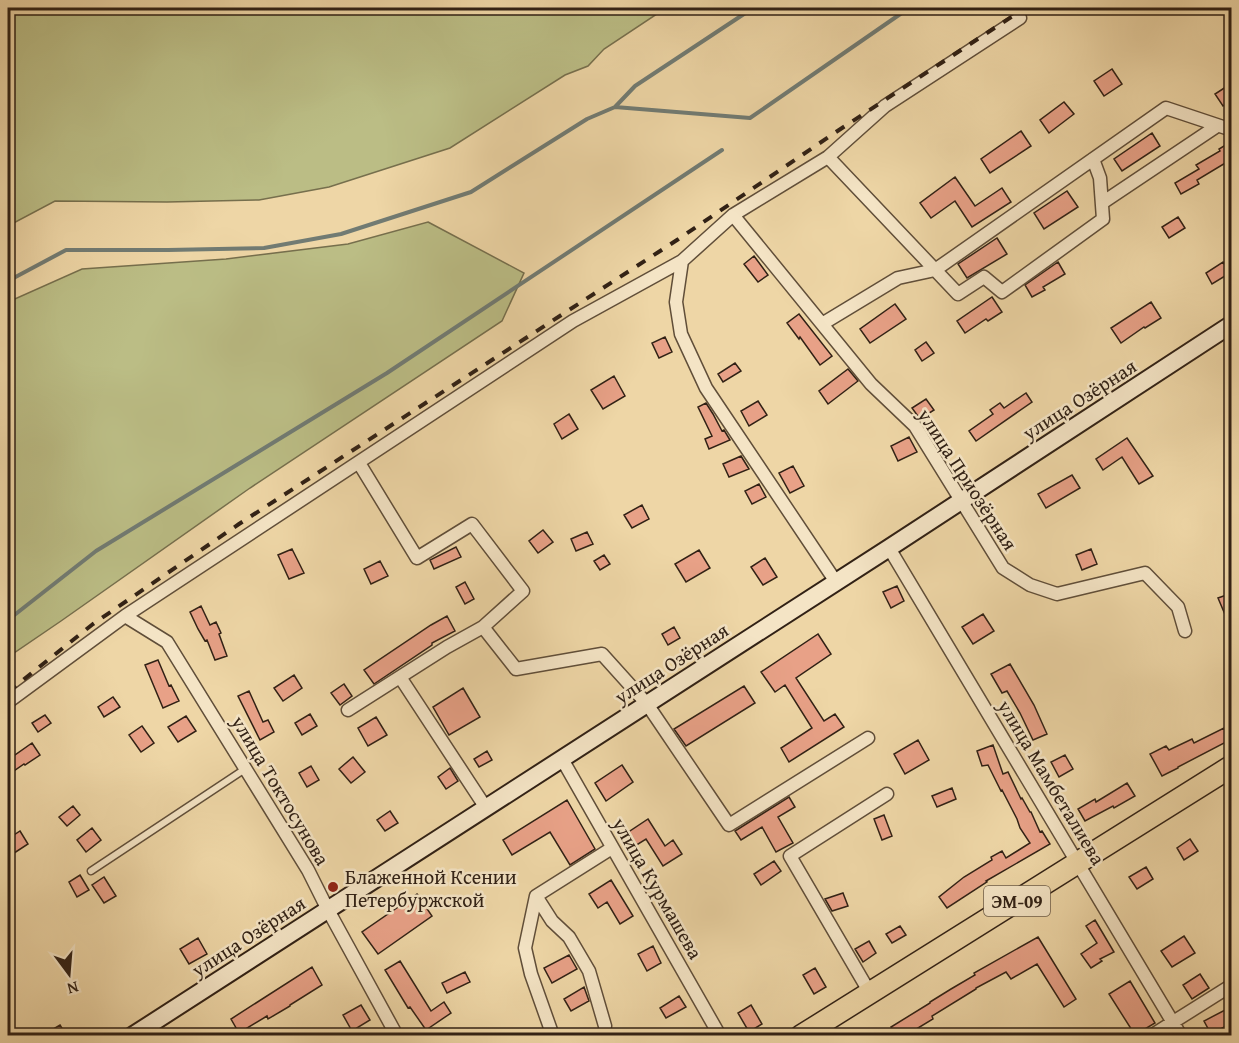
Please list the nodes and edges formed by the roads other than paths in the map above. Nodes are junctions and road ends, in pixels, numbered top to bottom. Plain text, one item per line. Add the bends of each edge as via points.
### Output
1 (1020, 18) dead end
2 (1216, 126) junction
3 (1232, 130) edge
4 (828, 157) junction
5 (1093, 159) junction
6 (1102, 203) junction
7 (733, 215) junction
8 (682, 261) junction
9 (935, 270) junction
10 (822, 324) junction
11 (1230, 329) edge
12 (359, 463) junction
13 (962, 500) junction
14 (889, 548) junction
15 (836, 582) junction
16 (125, 616) junction
17 (483, 627) junction
18 (1185, 631) dead end
19 (400, 677) junction
20 (8, 702) edge
21 (647, 704) junction
22 (348, 710) dead end
23 (868, 738) dead end
24 (562, 759) junction
25 (1232, 766) edge
26 (245, 769) junction
27 (887, 794) dead end
28 (486, 808) junction
29 (612, 848) junction
30 (1078, 863) junction
31 (91, 871) dead end
32 (536, 896) junction
33 (328, 910) junction
34 (1232, 985) edge
35 (870, 993) junction
36 (1172, 1022) junction
37 (605, 1026) dead end
38 (132, 1035) edge
39 (397, 1035) edge
40 (553, 1035) edge
41 (720, 1035) edge
42 (801, 1035) edge
43 (1151, 1035) edge
44 (1181, 1035) edge

1 - 4 street via 885,106
2 - 3 street
2 - 5 street via 1166,108
2 - 6 street
4 - 7 street
4 - 9 street
5 - 6 street via 1100,178
5 - 9 street
6 - 9 street via 1103,219 1002,292 984,277 958,294
7 - 8 street
7 - 10 street, улица Приозёрная
8 - 12 street via 573,321
8 - 15 street via 676,302 681,334 706,388
9 - 10 street via 898,278
10 - 13 street, улица Приозёрная via 871,384 915,426
11 - 13 street, улица Озёрная
12 - 16 street
12 - 17 street via 417,558 472,524 523,591
13 - 14 street, улица Озёрная
13 - 18 street, улица Приозёрная via 1003,568 1030,585 1057,594 1145,573 1178,608
14 - 15 street, улица Озёрная
14 - 30 street, улица Мамбеталиева
15 - 21 street, улица Озёрная
16 - 20 street
16 - 26 street, улица Токтосунова via 167,642
17 - 19 street
17 - 21 street via 516,669 602,654
19 - 22 street
19 - 28 street
21 - 23 street via 729,825
21 - 24 street, улица Озёрная
24 - 28 street, улица Озёрная
24 - 29 street, улица Курмашева
25 - 30 highway, ЭМ-09
26 - 31 lane
26 - 33 street, улица Токтосунова via 308,870
27 - 35 street via 790,856
28 - 33 street, улица Озёрная
29 - 32 street
29 - 41 street, улица Курмашева
30 - 35 highway, ЭМ-09
30 - 36 street, улица Мамбеталиева
32 - 37 street via 589,971
32 - 40 street via 525,948
33 - 38 street, улица Озёрная
33 - 39 street, улица Токтосунова
34 - 36 street
35 - 42 highway, ЭМ-09
36 - 43 street
36 - 44 street, улица Мамбеталиева

